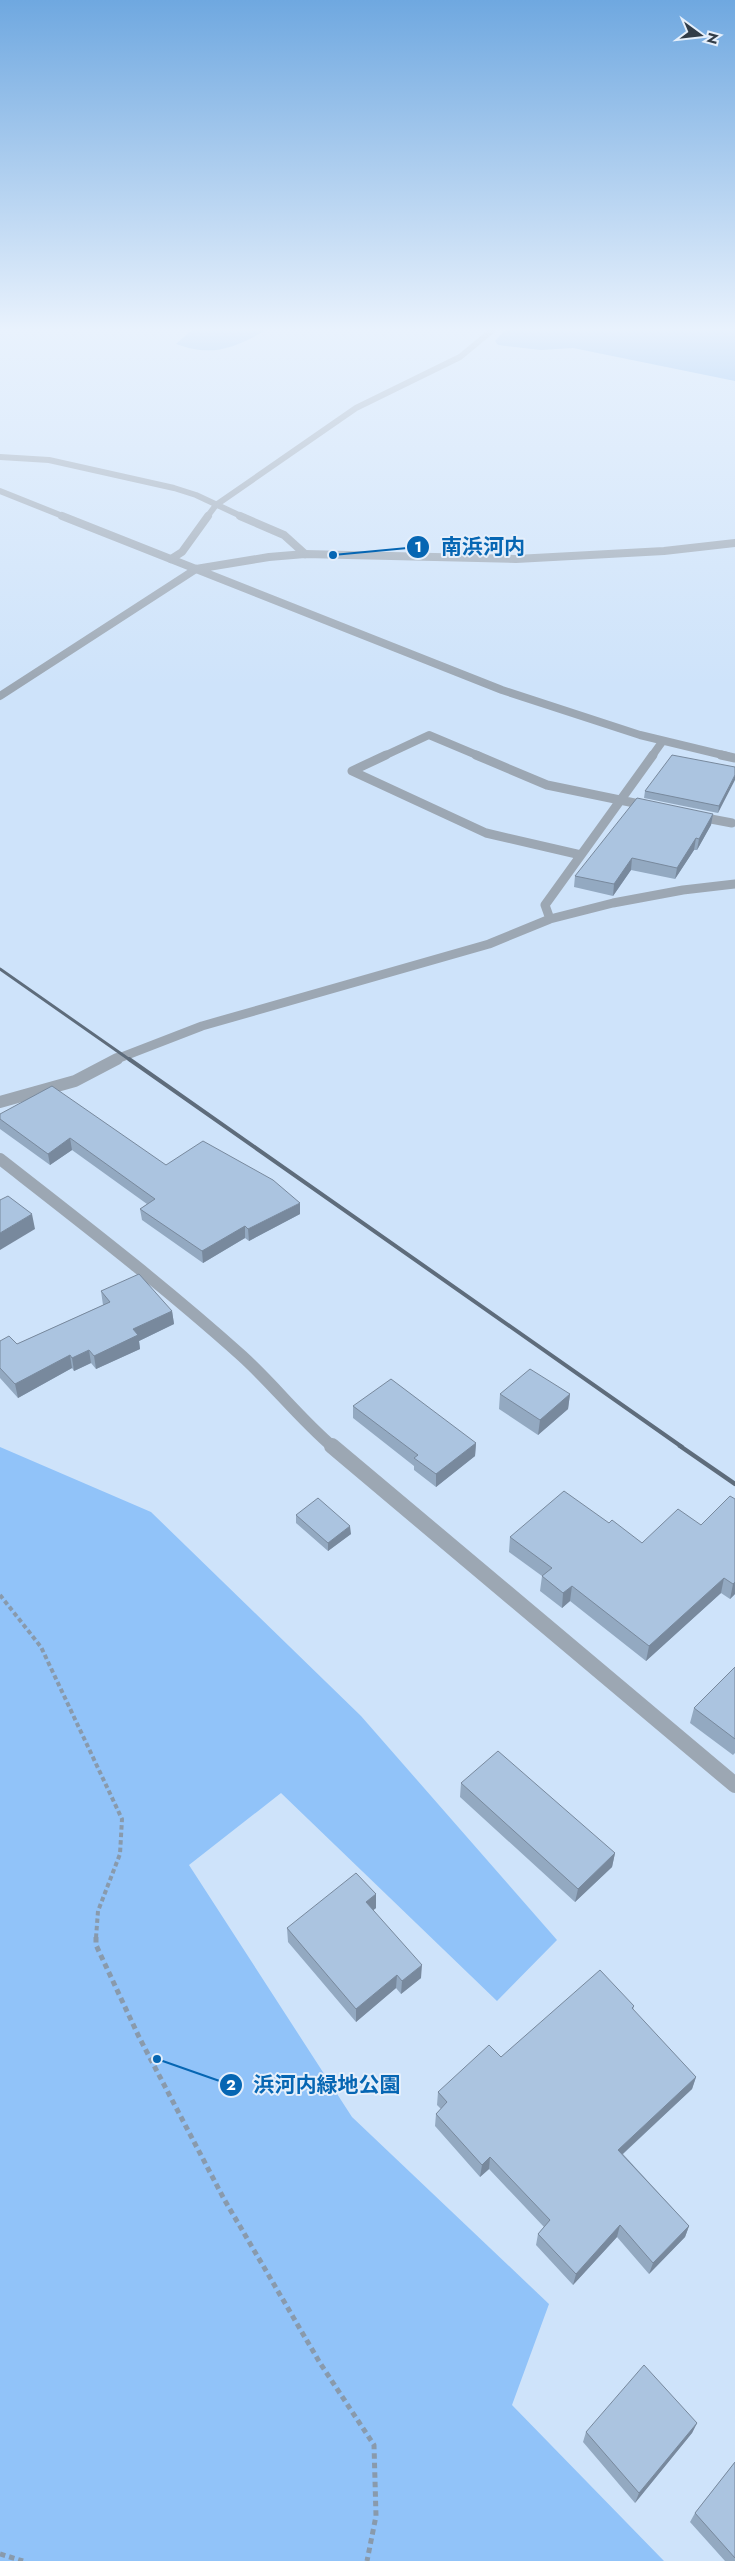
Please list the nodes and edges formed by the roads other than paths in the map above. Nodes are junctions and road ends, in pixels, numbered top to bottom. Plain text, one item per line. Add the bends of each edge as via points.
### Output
1 (299, 448) edge
2 (0, 457) edge
3 (0, 491) edge
4 (216, 505) junction
5 (735, 543) edge
6 (305, 554) junction
7 (171, 559) junction
8 (196, 569) junction
9 (0, 696) edge
10 (662, 742) junction
11 (735, 758) edge
12 (621, 800) junction
13 (658, 808) edge
14 (686, 814) edge
15 (732, 823) dead end
16 (582, 854) junction
17 (735, 884) edge
18 (550, 919) junction
19 (0, 1102) edge
20 (0, 1159) edge
21 (735, 1785) edge

1 - 4 street
2 - 4 street via 39,458 180,490 206,498
3 - 7 street
4 - 6 street via 284,535
4 - 7 street via 182,552
5 - 6 street via 664,551 516,559
6 - 8 street
7 - 8 street
8 - 9 street
8 - 10 street via 502,691
10 - 11 street
10 - 12 street
12 - 13 street
12 - 16 street
12 - 16 street via 547,785 429,735 352,771 486,833
14 - 15 street
16 - 18 street via 545,905
17 - 18 street via 613,903
18 - 19 street via 489,944 202,1026 123,1056 75,1081
20 - 21 street via 167,1290 244,1358 306,1424

